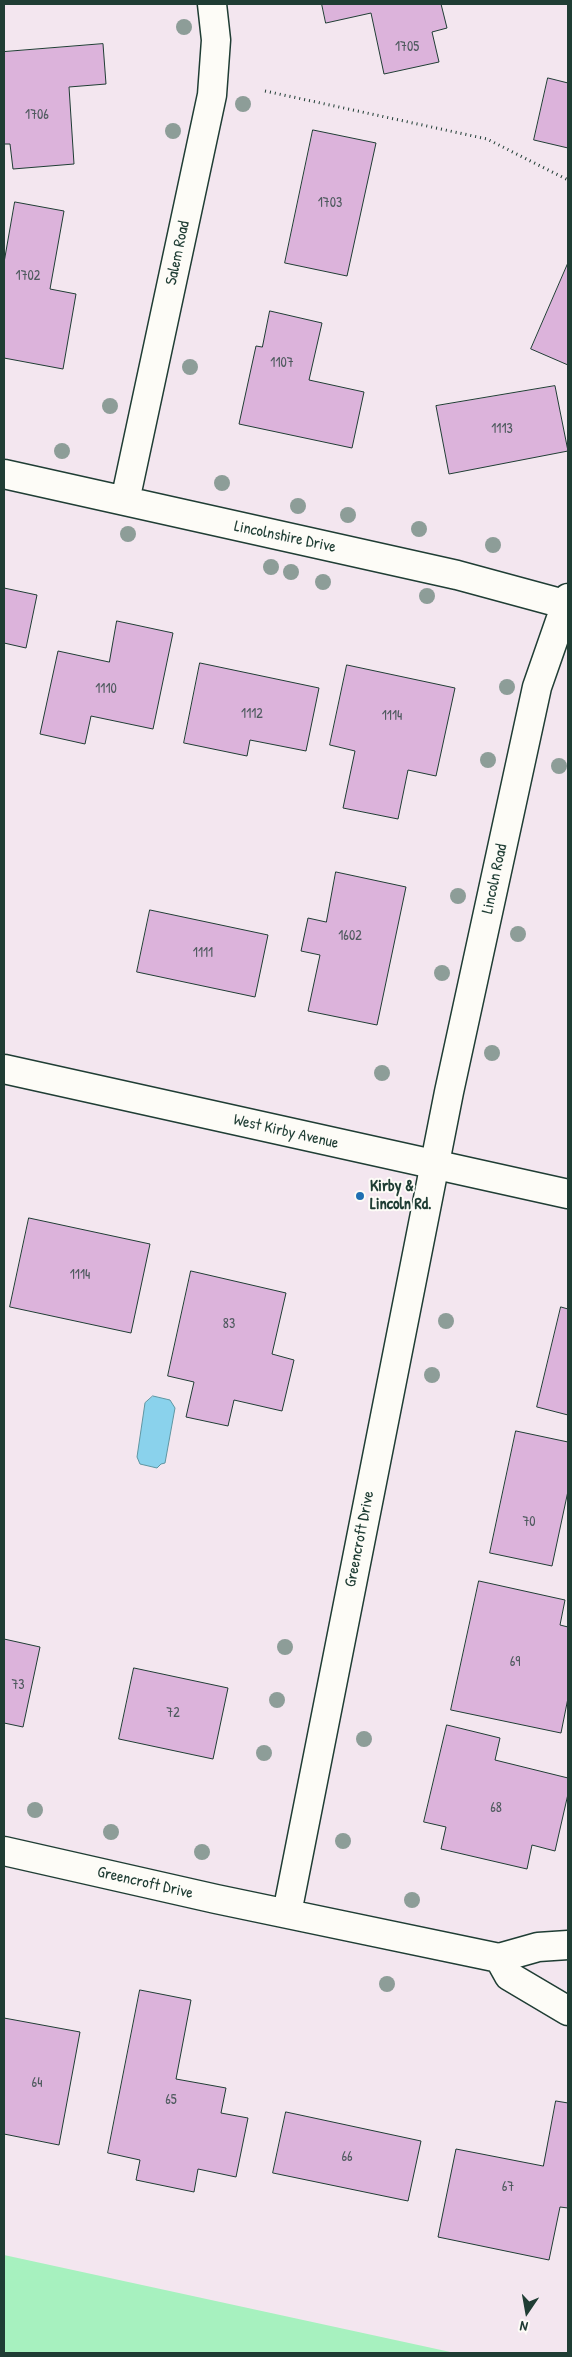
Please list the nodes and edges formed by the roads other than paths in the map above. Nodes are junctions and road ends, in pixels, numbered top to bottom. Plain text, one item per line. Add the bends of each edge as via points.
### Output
1 (212, 4) edge
2 (4, 474) edge
3 (125, 501) junction
4 (566, 601) edge
5 (4, 1069) edge
6 (433, 1164) junction
7 (568, 1194) edge
8 (4, 1851) edge
9 (287, 1913) junction
10 (568, 1945) edge
11 (499, 1958) junction
12 (568, 2011) edge

1 - 3 street, Salem Road via 216,40 212,95
2 - 3 street, Lincolnshire Drive
3 - 4 street, Lincolnshire Drive
4 - 6 street, Lincoln Road via 537,688
5 - 6 street, West Kirby Avenue
6 - 7 street, West Kirby Avenue
6 - 9 street, Greencroft Drive
8 - 9 street, Greencroft Drive
9 - 11 street, Greencroft Drive
10 - 11 street, Greencroft Drive via 538,1948
11 - 12 street via 509,1976

